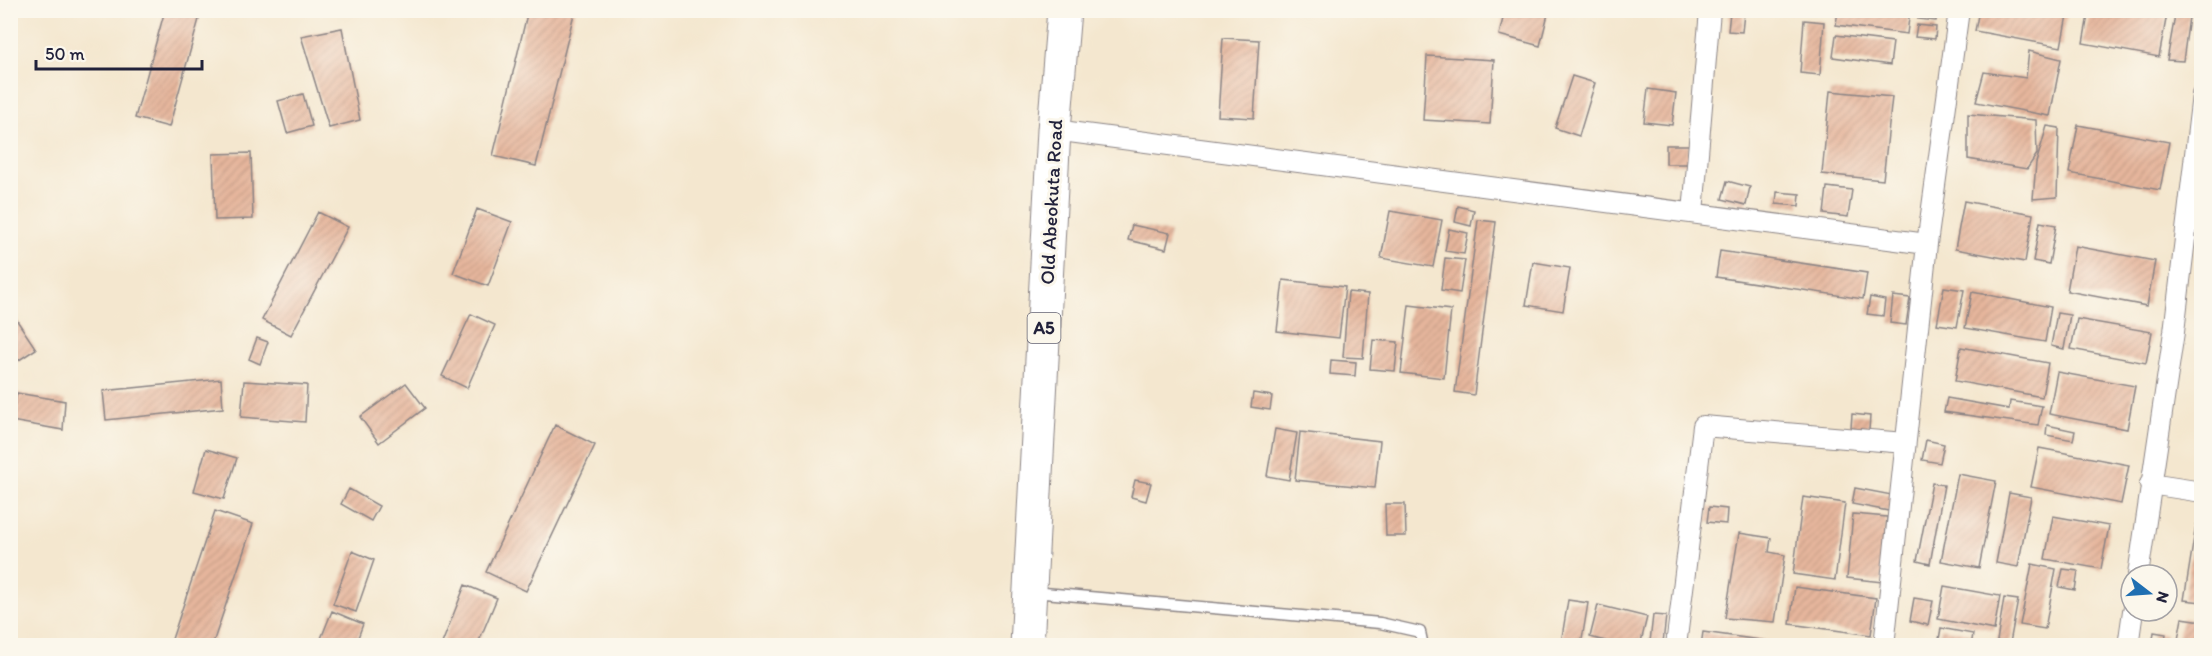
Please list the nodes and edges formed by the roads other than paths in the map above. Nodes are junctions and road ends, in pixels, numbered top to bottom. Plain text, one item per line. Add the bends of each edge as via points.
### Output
1 (1064, 10) edge
2 (1710, 10) edge
3 (1959, 10) edge
4 (2202, 95) edge
5 (1054, 130) junction
6 (1693, 213) junction
7 (1927, 244) junction
8 (1905, 443) junction
9 (2150, 484) junction
10 (2202, 492) edge
11 (2140, 563) edge
12 (1030, 591) junction
13 (2131, 623) edge
14 (1027, 645) edge
15 (1423, 645) edge
16 (1676, 645) edge
17 (1884, 645) edge
18 (2128, 645) edge

1 - 5 highway, Old Abeokuta Road / A5
2 - 6 street
3 - 7 street
4 - 9 street via 2174,332
5 - 6 street
5 - 12 highway, Old Abeokuta Road / A5
6 - 7 street
7 - 8 street
8 - 16 street via 1703,426
8 - 17 street
9 - 10 street
9 - 11 street
12 - 14 highway, Old Abeokuta Road / A5
12 - 15 lane via 1380,623 1420,633
13 - 18 street

